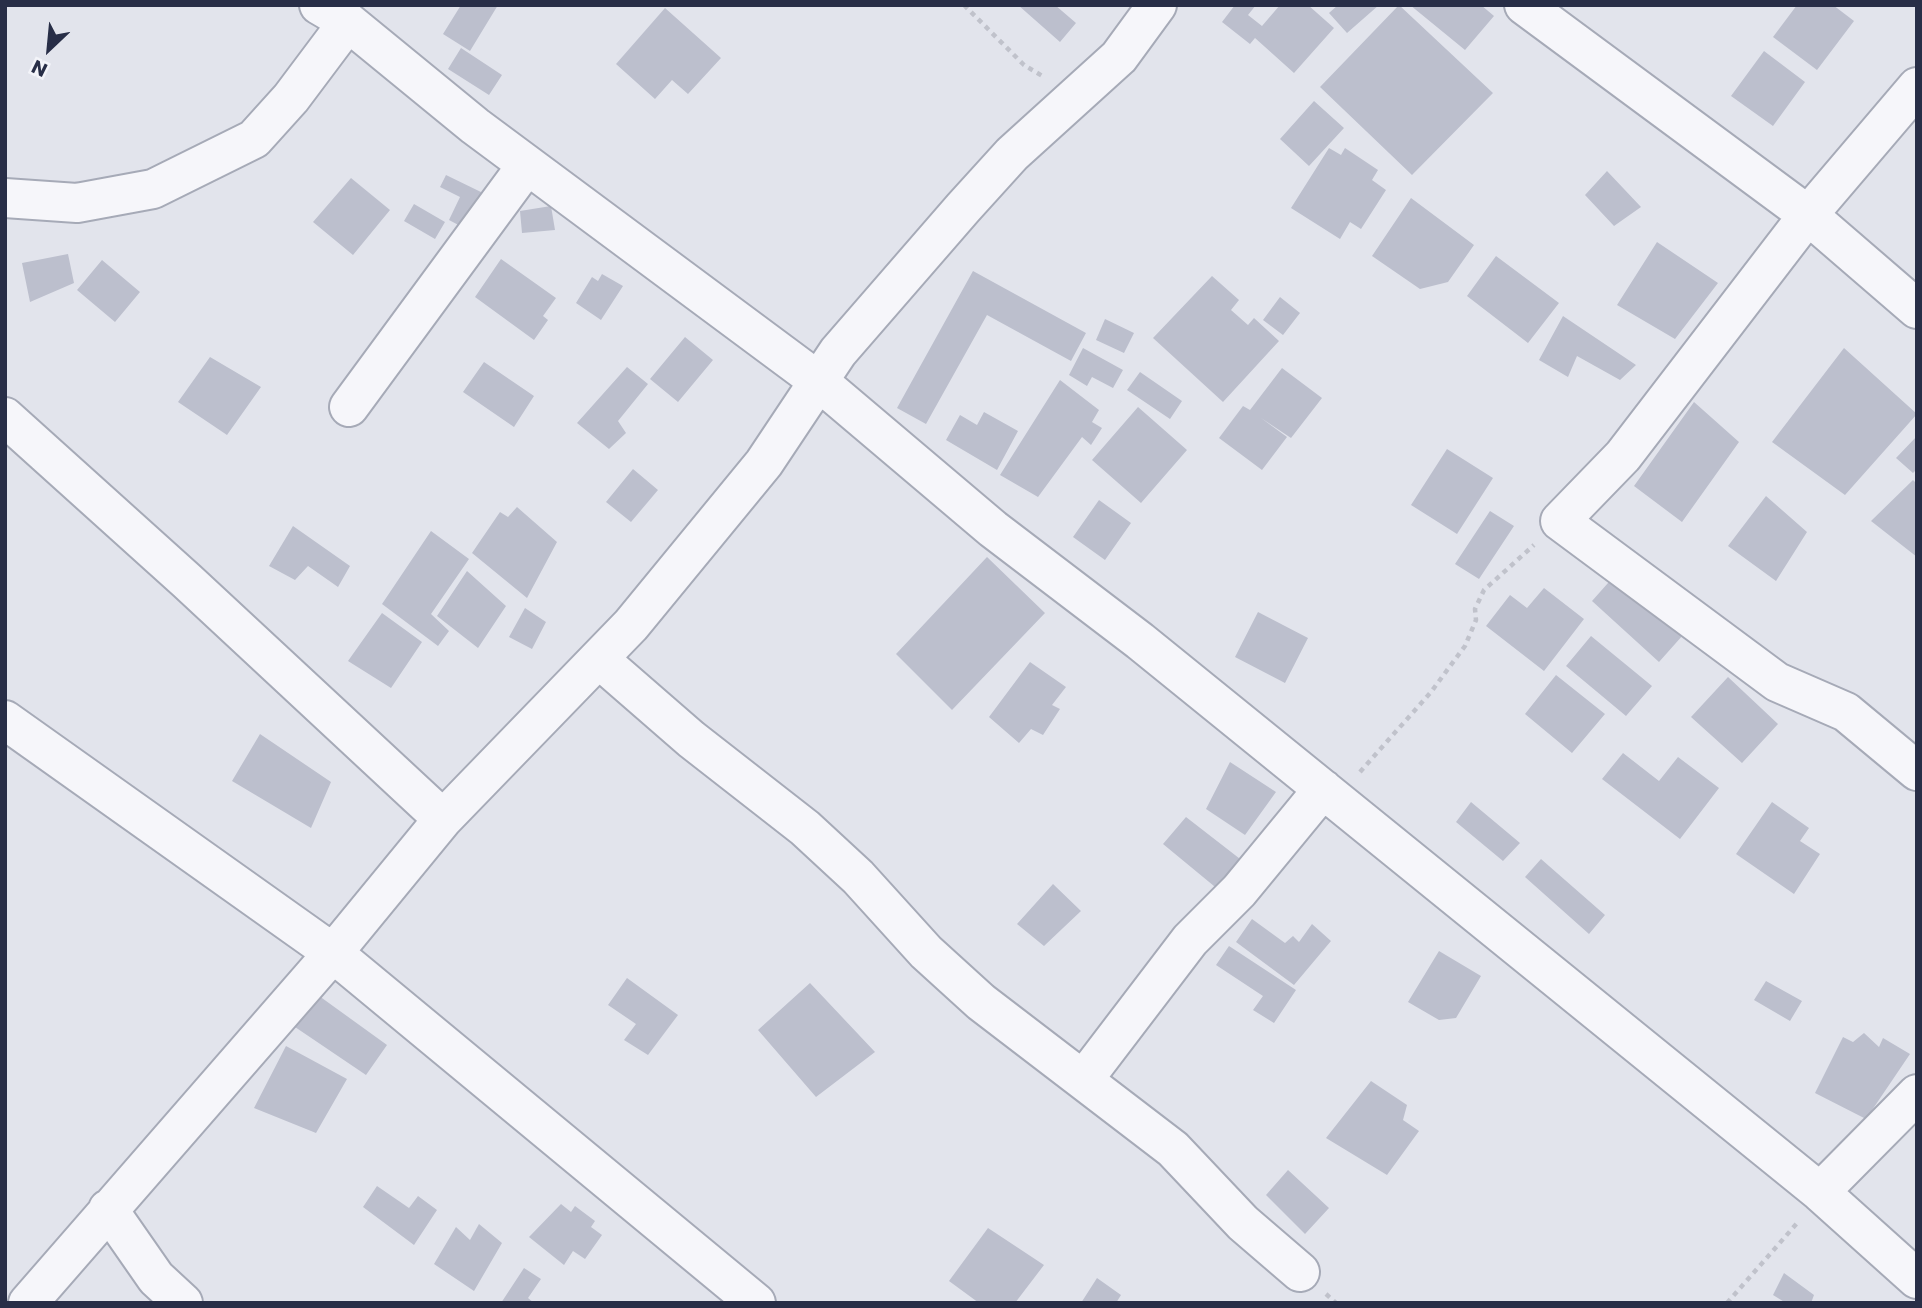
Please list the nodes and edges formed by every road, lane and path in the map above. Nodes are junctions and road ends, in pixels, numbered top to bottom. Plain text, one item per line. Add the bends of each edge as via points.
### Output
1 (964, 5) edge
2 (1157, 5) edge
3 (1524, 5) edge
4 (334, 14) edge
5 (1917, 87) edge
6 (1084, 91) junction
7 (527, 165) junction
8 (5, 198) edge
9 (1808, 215) junction
10 (1917, 309) edge
11 (817, 380) junction
12 (349, 407) dead end
13 (5, 417) edge
14 (1560, 520) junction
15 (599, 659) junction
16 (5, 720) edge
17 (1917, 771) edge
18 (1329, 795) junction
19 (443, 819) junction
20 (334, 954) junction
21 (1083, 1079) junction
22 (1917, 1094) edge
23 (1823, 1195) junction
24 (108, 1209) junction
25 (1300, 1272) dead end
26 (1917, 1279) edge
27 (28, 1303) edge
28 (183, 1303) edge
29 (756, 1303) edge
30 (1727, 1303) edge

1 - 6 path via 1024,65 1048,80
2 - 6 street via 1119,57
3 - 9 street
4 - 7 street
4 - 8 street via 291,99 254,139 153,189 77,203
5 - 9 street
6 - 11 street via 1012,154
7 - 11 street
7 - 12 street
9 - 10 street
9 - 14 street via 1623,456
11 - 15 street via 764,463 720,520
11 - 18 street via 993,529
13 - 19 street
14 - 17 street via 1777,682 1846,712
14 - 18 path via 1484,590 1465,646 1431,692
15 - 19 street
15 - 21 street via 805,828 981,1002
16 - 20 street
18 - 21 street via 1190,940
18 - 23 street
19 - 20 street
20 - 24 street
20 - 29 street
21 - 25 street via 1173,1149 1243,1223
22 - 23 street
23 - 26 street
23 - 30 path
24 - 27 street
24 - 28 street via 156,1278

